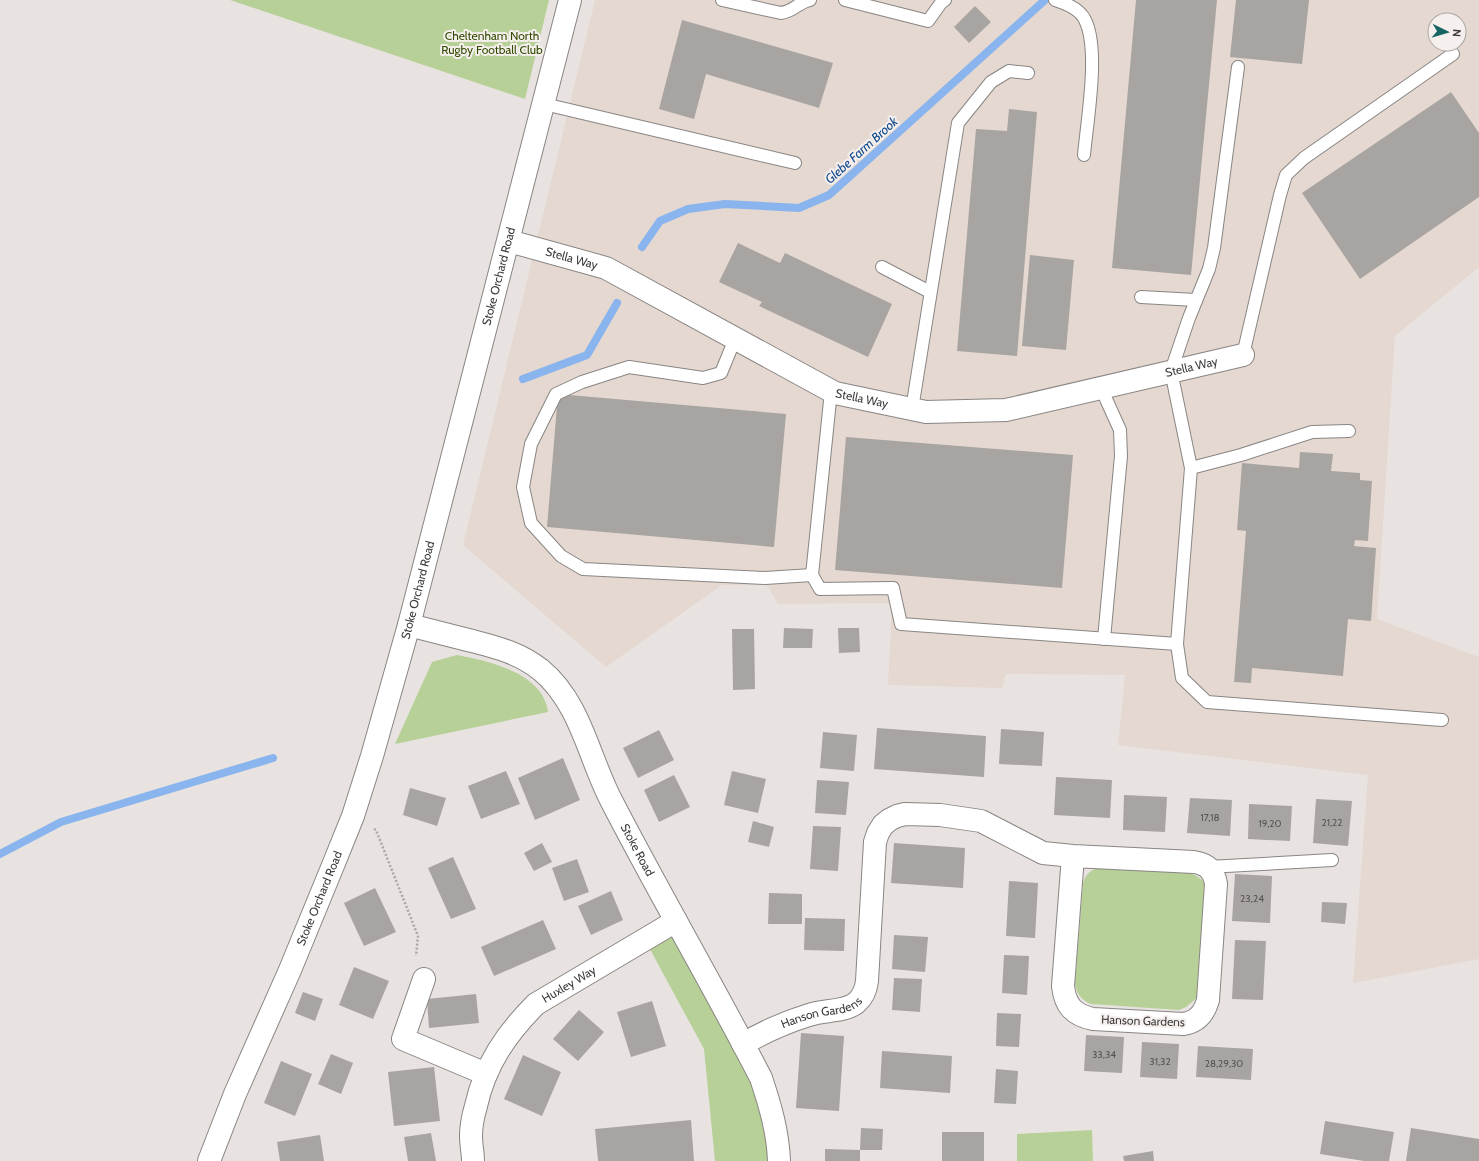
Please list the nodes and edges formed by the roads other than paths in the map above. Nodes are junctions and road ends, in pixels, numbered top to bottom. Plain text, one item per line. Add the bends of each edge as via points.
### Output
1 (570, 0) edge
2 (722, 0) edge
3 (810, 0) edge
4 (845, 0) edge
5 (945, 0) edge
6 (1055, 0) edge
7 (1453, 54) dead end
8 (1238, 67) dead end
9 (1028, 73) dead end
10 (544, 104) junction
11 (1084, 155) dead end
12 (795, 163) dead end
13 (509, 241) junction
14 (882, 267) dead end
15 (930, 292) junction
16 (1141, 297) dead end
17 (1196, 300) junction
18 (735, 339) junction
19 (1242, 355) joint
20 (1171, 371) junction
21 (1101, 388) junction
22 (831, 391) junction
23 (912, 409) junction
24 (1349, 431) dead end
25 (1191, 468) junction
26 (812, 575) junction
27 (409, 625) junction
28 (1104, 639) junction
29 (1177, 644) junction
30 (1442, 720) dead end
31 (1073, 856) junction
32 (1332, 860) dead end
33 (1208, 867) junction
34 (676, 921) junction
35 (424, 979) road end
36 (743, 1044) junction
37 (486, 1074) junction
38 (209, 1161) edge
39 (473, 1161) edge
40 (779, 1161) edge

1 - 10 street, Stoke Orchard Road
2 - 3 lane via 781,12 790,12
4 - 5 lane via 928,21
6 - 11 lane via 1069,4 1085,19 1092,42
7 - 19 lane via 1304,158 1286,175
8 - 17 lane via 1214,248 1209,269
9 - 15 lane via 1009,71 991,82 958,123
10 - 12 lane
10 - 13 street, Stoke Orchard Road
13 - 18 street, Stella Way via 606,268
13 - 27 street, Stoke Orchard Road
14 - 15 lane
15 - 23 lane
16 - 17 lane
17 - 20 lane
18 - 22 street, Stella Way
18 - 26 lane via 721,373 709,377 629,367 582,382 556,394 531,444 523,487 531,523 561,556 583,569 765,578
19 - 20 street, Stella Way
20 - 21 street, Stella Way
20 - 25 lane
21 - 23 street, Stella Way via 1006,410 926,412
21 - 28 lane via 1120,430 1121,456
22 - 23 street, Stella Way
22 - 26 lane
24 - 25 lane via 1312,432 1242,455
25 - 29 lane
26 - 28 lane via 820,589 892,588 901,624
27 - 34 street, Stoke Road via 509,651 541,670 554,683 575,715 611,800
27 - 38 street, Stoke Orchard Road via 353,816
28 - 29 lane
29 - 30 lane via 1182,678 1207,702
31 - 33 street, Hanson Gardens via 1194,862
31 - 33 street, Hanson Gardens via 1063,986 1066,1001 1076,1013 1093,1019 1183,1024 1200,1016 1206,1009 1216,884 1213,872
31 - 36 street, Hanson Gardens via 1043,853 981,822 940,815 905,814 889,820 883,825 875,842 867,981 862,997 848,1007 810,1014 761,1033
32 - 33 lane
34 - 36 street, Stoke Road
34 - 37 street, Huxley Way via 536,1004 507,1036
35 - 37 street via 403,1039
36 - 40 street, Stoke Road via 761,1078 768,1099
37 - 39 street, Huxley Way via 478,1094 474,1115 471,1136

